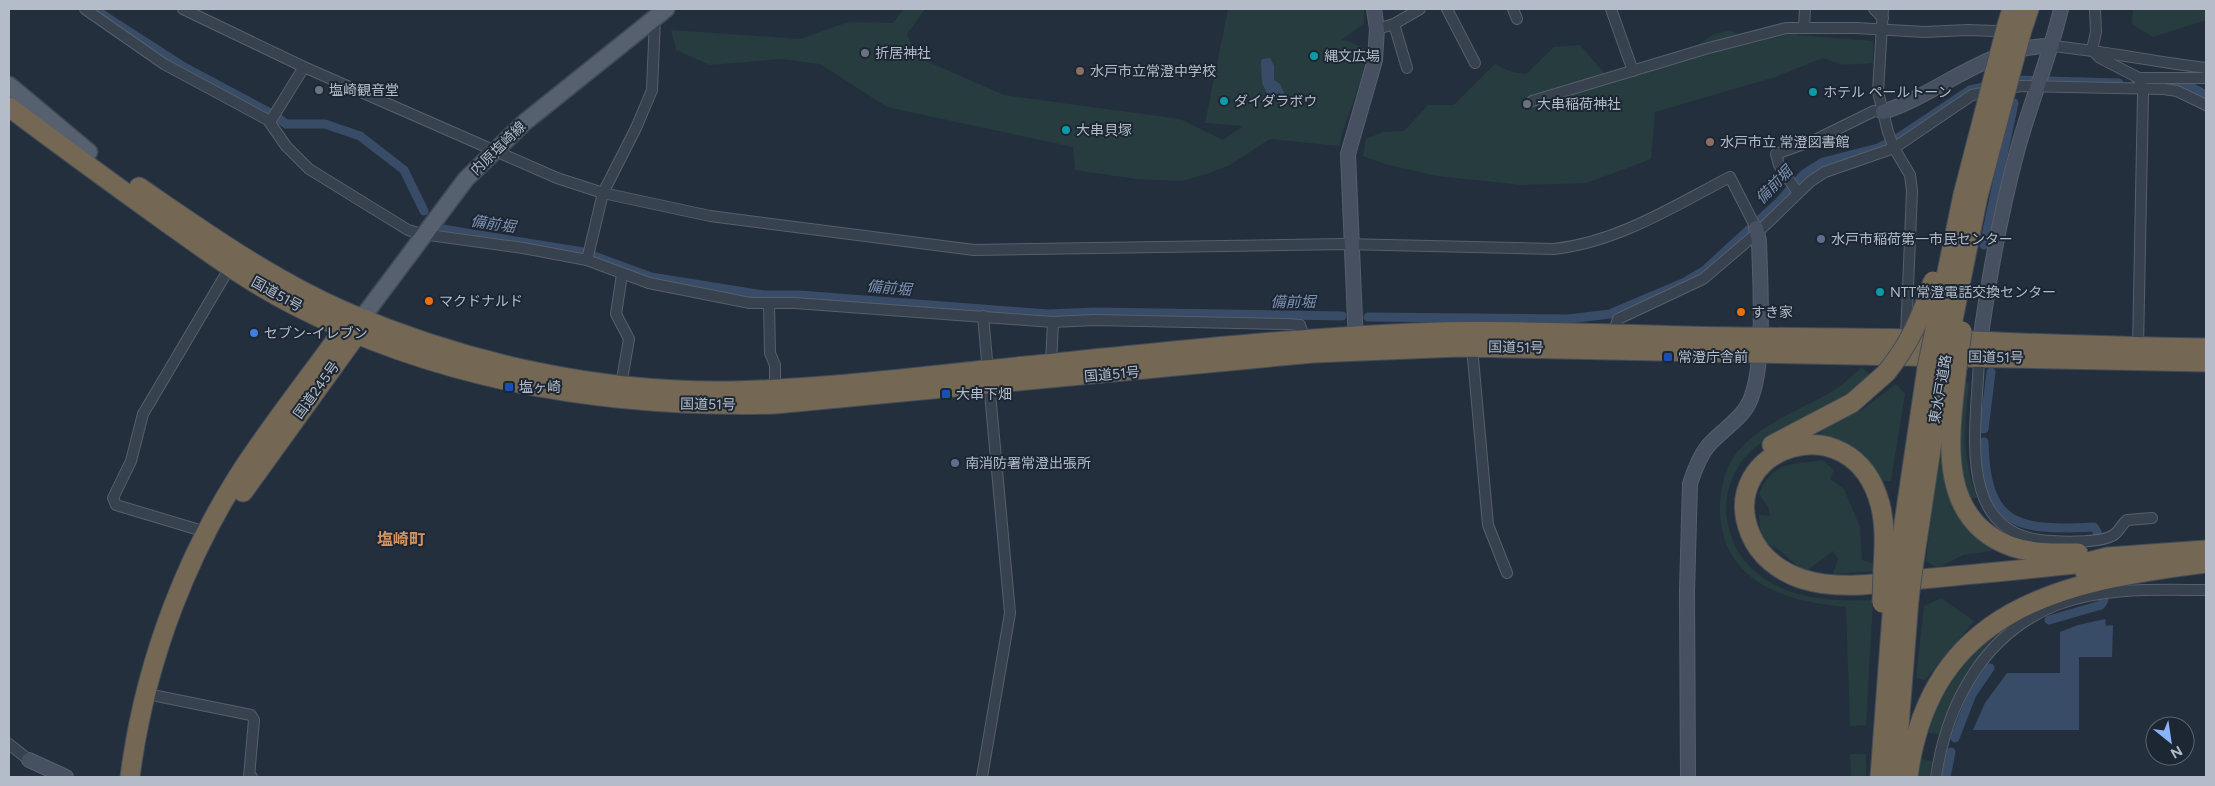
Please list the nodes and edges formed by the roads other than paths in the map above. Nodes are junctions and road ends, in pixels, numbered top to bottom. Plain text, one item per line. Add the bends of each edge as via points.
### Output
1 (85, 9) edge
2 (183, 9) edge
3 (1374, 9) edge
4 (1420, 9) edge
5 (1447, 9) edge
6 (1611, 9) edge
7 (1805, 9) edge
8 (1874, 9) edge
9 (2029, 9) edge
10 (2061, 9) edge
11 (2095, 9) edge
12 (660, 13) edge
13 (1883, 13) edge
14 (1394, 24) junction
15 (2009, 24) edge
16 (1804, 27) junction
17 (1377, 29) junction
18 (1882, 29) junction
19 (2052, 46) junction
20 (2092, 50) junction
21 (1475, 63) dead end
22 (304, 67) junction
23 (1408, 68) dead end
24 (2206, 68) edge
25 (1633, 71) junction
26 (2206, 78) edge
27 (1993, 80) junction
28 (2039, 83) junction
29 (2140, 84) junction
30 (9, 85) edge
31 (9, 92) edge
32 (1532, 101) dead end
33 (2206, 105) edge
34 (9, 107) edge
35 (1883, 112) junction
36 (9, 116) edge
37 (270, 122) junction
38 (1893, 146) junction
39 (494, 150) junction
40 (83, 156) junction
41 (1793, 187) junction
42 (603, 193) junction
43 (1755, 226) junction
44 (422, 234) junction
45 (1351, 244) junction
46 (588, 256) junction
47 (230, 268) junction
48 (622, 274) junction
49 (769, 303) junction
50 (983, 316) junction
51 (1053, 322) junction
52 (354, 327) junction
53 (1355, 329) junction
54 (1612, 334) junction
55 (1906, 339) junction
56 (1305, 340) junction
57 (1760, 344) junction
58 (1472, 347) junction
59 (2138, 348) junction
60 (2206, 348) edge
61 (1980, 350) junction
62 (2206, 362) edge
63 (1051, 364) junction
64 (1942, 368) junction
65 (988, 377) junction
66 (621, 385) junction
67 (775, 389) junction
68 (2152, 518) dead end
69 (206, 532) junction
70 (2206, 550) edge
71 (2108, 557) junction
72 (2206, 563) edge
73 (1898, 570) junction
74 (1507, 573) dead end
75 (2131, 573) junction
76 (2206, 590) edge
77 (1895, 601) junction
78 (156, 696) junction
79 (9, 744) edge
80 (28, 760) joint
81 (66, 777) edge
82 (130, 777) edge
83 (141, 777) edge
84 (252, 777) edge
85 (982, 777) edge
86 (1688, 777) edge
87 (1878, 777) edge
88 (1895, 777) edge
89 (1908, 777) edge
90 (1936, 777) edge

1 - 37 street via 164,64
2 - 22 street
3 - 17 street
4 - 14 street
5 - 21 street
6 - 25 street
7 - 16 street
8 - 13 street
9 - 15 highway, 東水戸道路
10 - 19 street
11 - 20 street via 2096,32
12 - 39 main road, 内原塩崎線
12 - 42 street via 652,90
13 - 18 street
14 - 17 street
14 - 23 street
15 - 18 street via 1924,32
15 - 27 highway, 東水戸道路, bridge
15 - 64 highway, 東水戸道路, bridge via 1996,126 1971,263
16 - 18 street
16 - 25 street via 1768,32
17 - 45 street via 1375,60 1348,154
18 - 35 street via 1878,92
19 - 20 street
19 - 28 street
19 - 35 street via 2001,54
20 - 24 street
20 - 29 street
22 - 37 street
22 - 39 street
25 - 32 street
26 - 29 street
27 - 64 highway, 東水戸道路, bridge via 1963,195
27 - 75 highway, bridge via 1974,119 1925,307 1908,344 1886,373 1852,403 1778,440 1756,458 1739,488 1738,526 1745,546 1763,568 1809,591 1834,593 1930,587 2106,569
28 - 29 street
28 - 38 street via 1972,95
28 - 61 street via 2008,188 1992,265
29 - 33 street via 2177,90
29 - 59 street
30 - 40 main road
31 - 40 highway
34 - 40 highway
35 - 38 street
35 - 41 street via 1874,111 1817,139 1776,154
36 - 40 main road
37 - 44 street via 286,146 309,169 408,230
38 - 41 street
38 - 55 street via 1910,175 1912,192
39 - 42 street via 557,178
39 - 44 main road, 内原塩崎線
40 - 47 highway, 国道51号
40 - 52 highway, 国道51号
41 - 43 street
42 - 45 street via 710,216 974,250
42 - 46 street
43 - 45 street via 1730,178 1617,234 1569,247
43 - 54 street via 1703,279 1618,319
43 - 57 street
44 - 46 street
44 - 52 main road, 内原塩崎線
45 - 53 street
46 - 48 street
47 - 52 highway, 国道51号 via 293,304
47 - 69 street via 143,414 130,461 113,498 116,505
48 - 49 street via 666,287
48 - 66 street via 616,314 629,339
49 - 50 street
49 - 67 street
50 - 51 street
50 - 65 street
51 - 56 street via 1112,320 1287,324 1300,325
51 - 63 street
52 - 65 highway, 国道51号 via 419,356 497,378 577,394 651,402 775,404
52 - 66 highway, 国道51号 via 502,364 577,380
52 - 69 highway, 国道245号 via 256,449
52 - 78 highway, 国道245号 via 231,512 190,595
53 - 54 highway, 国道51号
53 - 56 highway, 国道51号
53 - 58 highway, 国道51号
53 - 65 highway, 国道51号
54 - 57 highway, 国道51号
55 - 57 highway, 国道51号
55 - 61 highway, 国道51号
56 - 63 highway, 国道51号
57 - 58 highway, 国道51号
57 - 61 highway, 国道51号
57 - 86 street via 1755,391 1746,408 1707,447 1690,484
58 - 74 street via 1488,525
59 - 60 highway, 国道51号
59 - 61 highway, 国道51号
61 - 62 highway, 国道51号
61 - 68 street via 1974,452 1978,482 1986,504 2004,525 2030,537 2071,541 2106,538 2115,534 2127,520
63 - 65 highway, 国道51号
64 - 71 highway via 1952,471 1957,492 1973,519 1987,532 2014,547
64 - 73 highway, 東水戸道路
65 - 67 highway, 国道51号
65 - 85 street via 1010,613
66 - 67 highway, 国道51号 via 692,390
69 - 82 highway, 国道245号 via 169,617 157,654 136,737
70 - 71 highway
71 - 73 highway via 2084,563 1874,584 1826,584 1803,579 1767,560 1754,543 1746,523 1747,492 1762,464 1780,451 1804,444 1828,446 1856,461 1870,480 1880,503 1884,536
72 - 75 highway
73 - 77 highway, 東水戸道路, bridge
73 - 77 highway, bridge
75 - 89 highway via 2038,599 1982,633 1955,662 1933,693 1916,733
76 - 90 street via 2130,590 2088,597 2060,604 2022,623 1984,658 1963,689 1941,744
77 - 87 highway
77 - 88 highway, 東水戸道路
78 - 83 highway, 国道245号
78 - 84 street via 251,715 254,720 249,777
79 - 80 street
80 - 81 street

